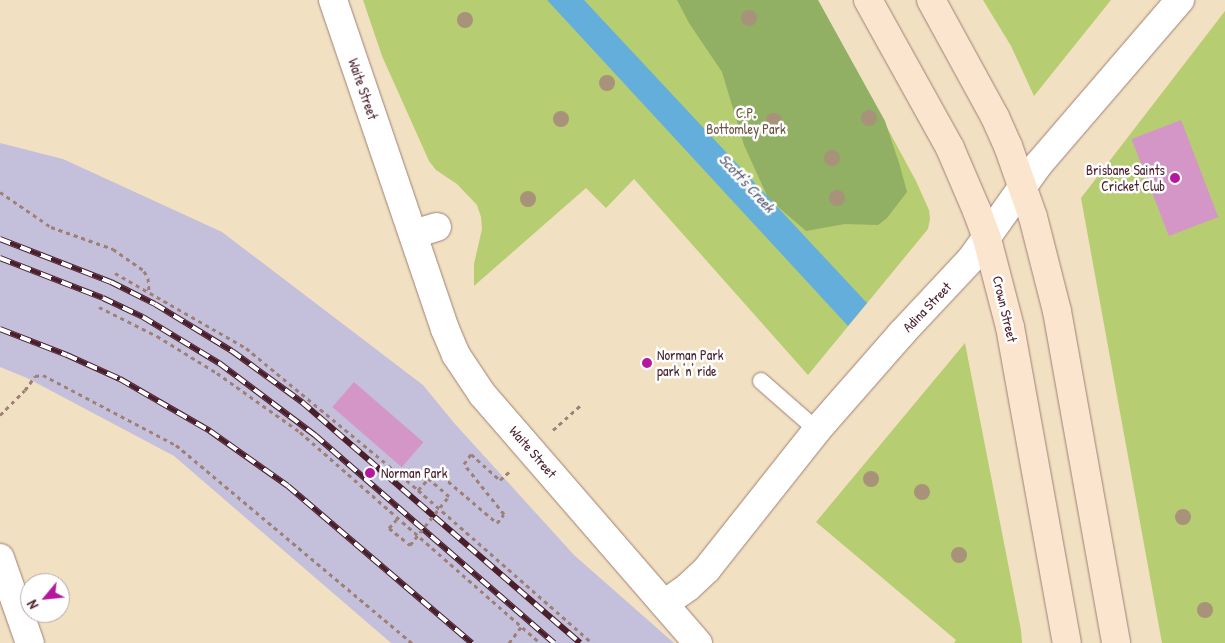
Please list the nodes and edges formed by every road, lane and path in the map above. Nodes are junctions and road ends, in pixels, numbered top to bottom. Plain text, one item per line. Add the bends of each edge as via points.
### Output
1 (333, 0) edge
2 (868, 0) edge
3 (931, 0) edge
4 (1180, 0) edge
5 (1023, 184) junction
6 (0, 192) edge
7 (987, 239) junction
8 (115, 273) dead end
9 (149, 291) junction
10 (99, 308) dead end
11 (761, 381) dead end
12 (581, 405) dead end
13 (0, 415) edge
14 (816, 430) junction
15 (548, 433) dead end
16 (511, 470) dead end
17 (428, 478) junction
18 (418, 490) junction
19 (396, 519) junction
20 (0, 558) edge
21 (664, 604) junction
22 (521, 627) junction
23 (30, 643) edge
24 (412, 643) edge
25 (509, 643) edge
26 (540, 643) edge
27 (592, 643) edge
28 (698, 643) edge
29 (1067, 643) edge
30 (1116, 643) edge

1 - 21 street, Waite Street via 425,230 445,328 468,376
2 - 7 main road, Crown Street via 950,148
3 - 5 main road via 995,117
4 - 5 street, Adina Street
5 - 7 street, Adina Street
5 - 30 main road via 1056,311
6 - 9 path via 51,227 113,249 144,271
7 - 14 street, Adina Street
7 - 29 main road, Crown Street via 1010,327
8 - 9 path
9 - 18 path via 246,348
10 - 19 path via 157,336 217,373 300,432
11 - 14 lane
12 - 15 path
13 - 24 path via 26,390 35,376 43,374 176,445
14 - 21 street, Adina Street via 707,569
16 - 17 path via 500,480 471,454 464,464 504,514 497,523 436,471
17 - 18 path
17 - 19 path, bridge via 449,496 410,545 389,528
18 - 27 path
19 - 22 path
20 - 23 street
21 - 28 street, Waite Street
22 - 25 path
22 - 26 path

